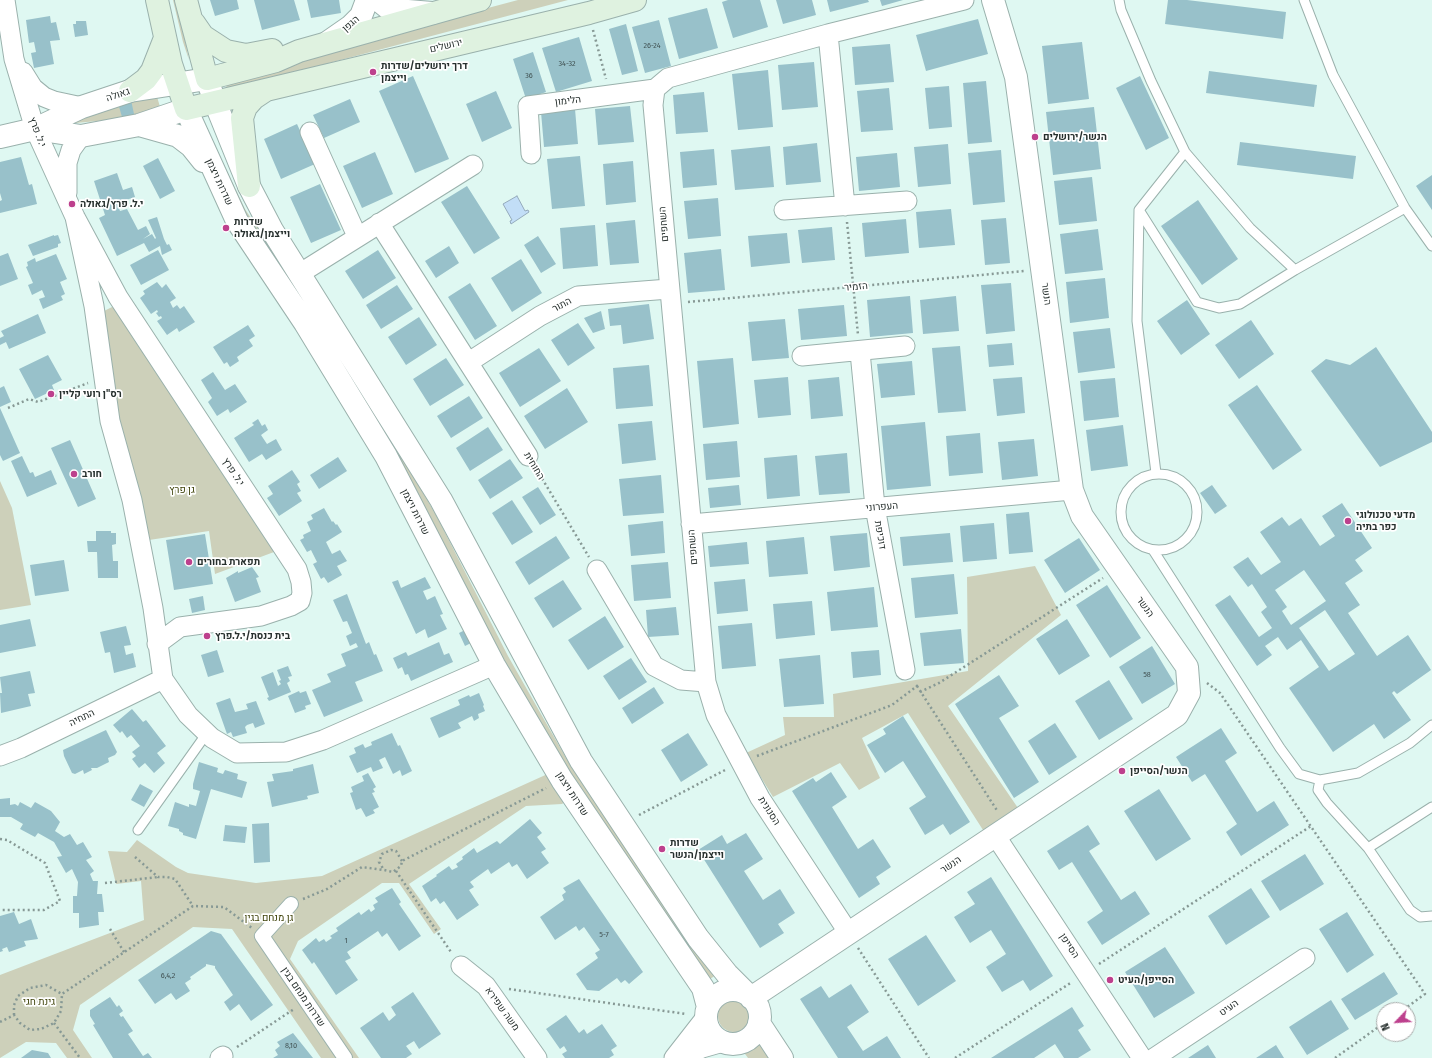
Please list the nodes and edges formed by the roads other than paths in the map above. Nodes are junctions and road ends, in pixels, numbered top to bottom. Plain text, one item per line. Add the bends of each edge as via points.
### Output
1 (5, 0) edge
2 (157, 0) edge
3 (367, 0) edge
4 (378, 0) edge
5 (480, 0) edge
6 (635, 0) edge
7 (964, 0) edge
8 (993, 0) edge
9 (1119, 0) edge
10 (1304, 0) edge
11 (188, 8) edge
12 (433, 13) junction
13 (828, 34) junction
14 (165, 38) junction
15 (327, 43) junction
16 (299, 51) junction
17 (14, 59) junction
18 (207, 79) junction
19 (177, 82) junction
20 (268, 88) junction
21 (655, 90) junction
22 (130, 91) junction
23 (215, 102) junction
24 (82, 108) junction
25 (186, 108) junction
26 (139, 125) junction
27 (34, 129) junction
28 (310, 132) dead end
29 (81, 136) junction
30 (0, 137) edge
31 (1185, 152) junction
32 (531, 154) dead end
33 (473, 165) dead end
34 (217, 180) junction
35 (249, 186) junction
36 (907, 201) dead end
37 (845, 206) junction
38 (1405, 208) junction
39 (72, 210) junction
40 (784, 210) dead end
41 (1139, 210) junction
42 (379, 222) junction
43 (357, 236) junction
44 (1432, 246) edge
45 (1295, 270) junction
46 (299, 274) junction
47 (670, 296) junction
48 (118, 297) junction
49 (94, 306) junction
50 (905, 346) dead end
51 (860, 352) junction
52 (802, 356) dead end
53 (469, 362) junction
54 (528, 456) road end
55 (1156, 473) junction
56 (1072, 490) junction
57 (875, 507) junction
58 (691, 524) junction
59 (1153, 550) junction
60 (597, 570) road end
61 (158, 644) junction
62 (494, 664) junction
63 (904, 670) road end
64 (163, 679) junction
65 (706, 682) junction
66 (1432, 726) edge
67 (207, 733) junction
68 (0, 756) edge
69 (1320, 780) junction
70 (1432, 807) edge
71 (138, 830) dead end
72 (1002, 831) junction
73 (1368, 848) junction
74 (291, 904) road end
75 (1432, 916) edge
76 (848, 932) junction
77 (1305, 958) dead end
78 (461, 966) road end
79 (749, 996) junction
80 (707, 1012) junction
81 (759, 1023) junction
82 (732, 1048) edge
83 (345, 1058) edge
84 (537, 1058) edge
85 (674, 1058) edge
86 (682, 1058) edge
87 (782, 1058) edge
88 (1142, 1058) edge
89 (1154, 1058) edge

1 - 17 street, י.ל. פרץ
2 - 14 main road, שדרות ויצמן
3 - 15 street, הגפן via 362,16
4 - 12 street via 392,9
5 - 12 main road
6 - 20 main road, ירושלים
7 - 13 street
8 - 56 street, הנשר via 1016,77
9 - 31 lane via 1151,81
10 - 38 lane via 1333,75
11 - 16 main road via 203,36 226,51 246,54 276,50
11 - 18 main road
12 - 15 main road
13 - 21 street via 668,78
13 - 37 street
14 - 19 main road, שדרות ויצמן
14 - 22 main road via 152,71
15 - 16 main road
16 - 18 main road via 276,61
17 - 24 street, י.ל. פרץ via 33,88 44,97
17 - 27 street, י.ל. פרץ
18 - 19 street, גאולה
18 - 23 street
19 - 22 street, גאולה
19 - 25 main road, שדרות ויצמן
20 - 23 main road, ירושלים
20 - 35 main road via 246,107 242,118
21 - 32 street, הלימון via 528,106
21 - 47 street, השחפים via 653,105
22 - 24 street, גאולה
23 - 25 main road, ירושלים
23 - 35 street
24 - 27 street, גאולה
25 - 26 street, גאולה
25 - 34 street, שדרות ויצמן
26 - 29 street, גאולה
26 - 34 street via 178,136 191,146
27 - 29 street, גאולה
27 - 30 street, גאולה
27 - 39 street, י.ל. פרץ
28 - 43 street
29 - 39 street, י.ל. פרץ via 71,150 66,177
31 - 41 lane
31 - 45 lane via 1250,228
33 - 42 street
34 - 62 street, שדרות ויצמן via 237,221 305,323 386,456
35 - 46 street
36 - 37 street
37 - 40 street
38 - 44 lane
38 - 45 lane
39 - 48 street, י.ל. פרץ
39 - 49 street, י.ל. פרץ
41 - 45 lane via 1197,302 1219,308 1240,304
41 - 55 lane via 1136,321
42 - 43 street
42 - 53 street, החוחית
43 - 46 street
46 - 79 street via 441,500 581,761 698,938
47 - 53 street, התור via 578,296 540,316
47 - 58 street, השחפים
48 - 49 street
48 - 61 street, י.ל. פרץ via 297,569 302,593 300,600 291,606 261,616 180,627
49 - 61 street, י.ל. פרץ via 110,421 133,507
50 - 51 street
51 - 52 street
51 - 57 street, דוכיפת
53 - 54 street, החוחית
55 - 59 lane via 1133,482 1125,492 1120,516 1131,539
55 - 59 lane via 1181,480 1190,489 1196,501 1197,514 1188,538 1178,546
56 - 57 street, העפרוני
56 - 72 street, הנשר via 1082,516 1187,667 1189,693 1177,715
57 - 58 street, העפרוני
57 - 63 street, דוכיפת
58 - 65 street, השחפים
59 - 69 lane via 1280,748 1299,774
60 - 65 street via 654,666 681,680
61 - 64 street, י.ל. פרץ
62 - 67 street, י.ל. פרץ via 323,740 286,752 237,753
62 - 80 street, שדרות ויצמן via 562,780 703,988
64 - 67 street, י.ל. פרץ via 188,715
64 - 68 street, התחיה
65 - 76 street, הסנונית via 716,715 760,798
66 - 69 lane via 1410,743 1358,772
67 - 71 lane
69 - 73 lane via 1318,790 1327,803
70 - 73 lane
72 - 76 street, הנשר
72 - 88 street, הסייפן via 1086,973
73 - 75 lane via 1410,910 1420,917
74 - 83 street, שדרות מנחם בגין via 262,936
76 - 79 street, הנשר
77 - 89 street, העיט
78 - 84 street, משה שפירא via 486,986
79 - 80 street via 731,990 724,992 717,995
79 - 81 street via 757,1006
80 - 82 street via 710,1030 715,1037
80 - 85 street
81 - 82 street via 749,1039
81 - 87 street
82 - 86 street via 702,1048

